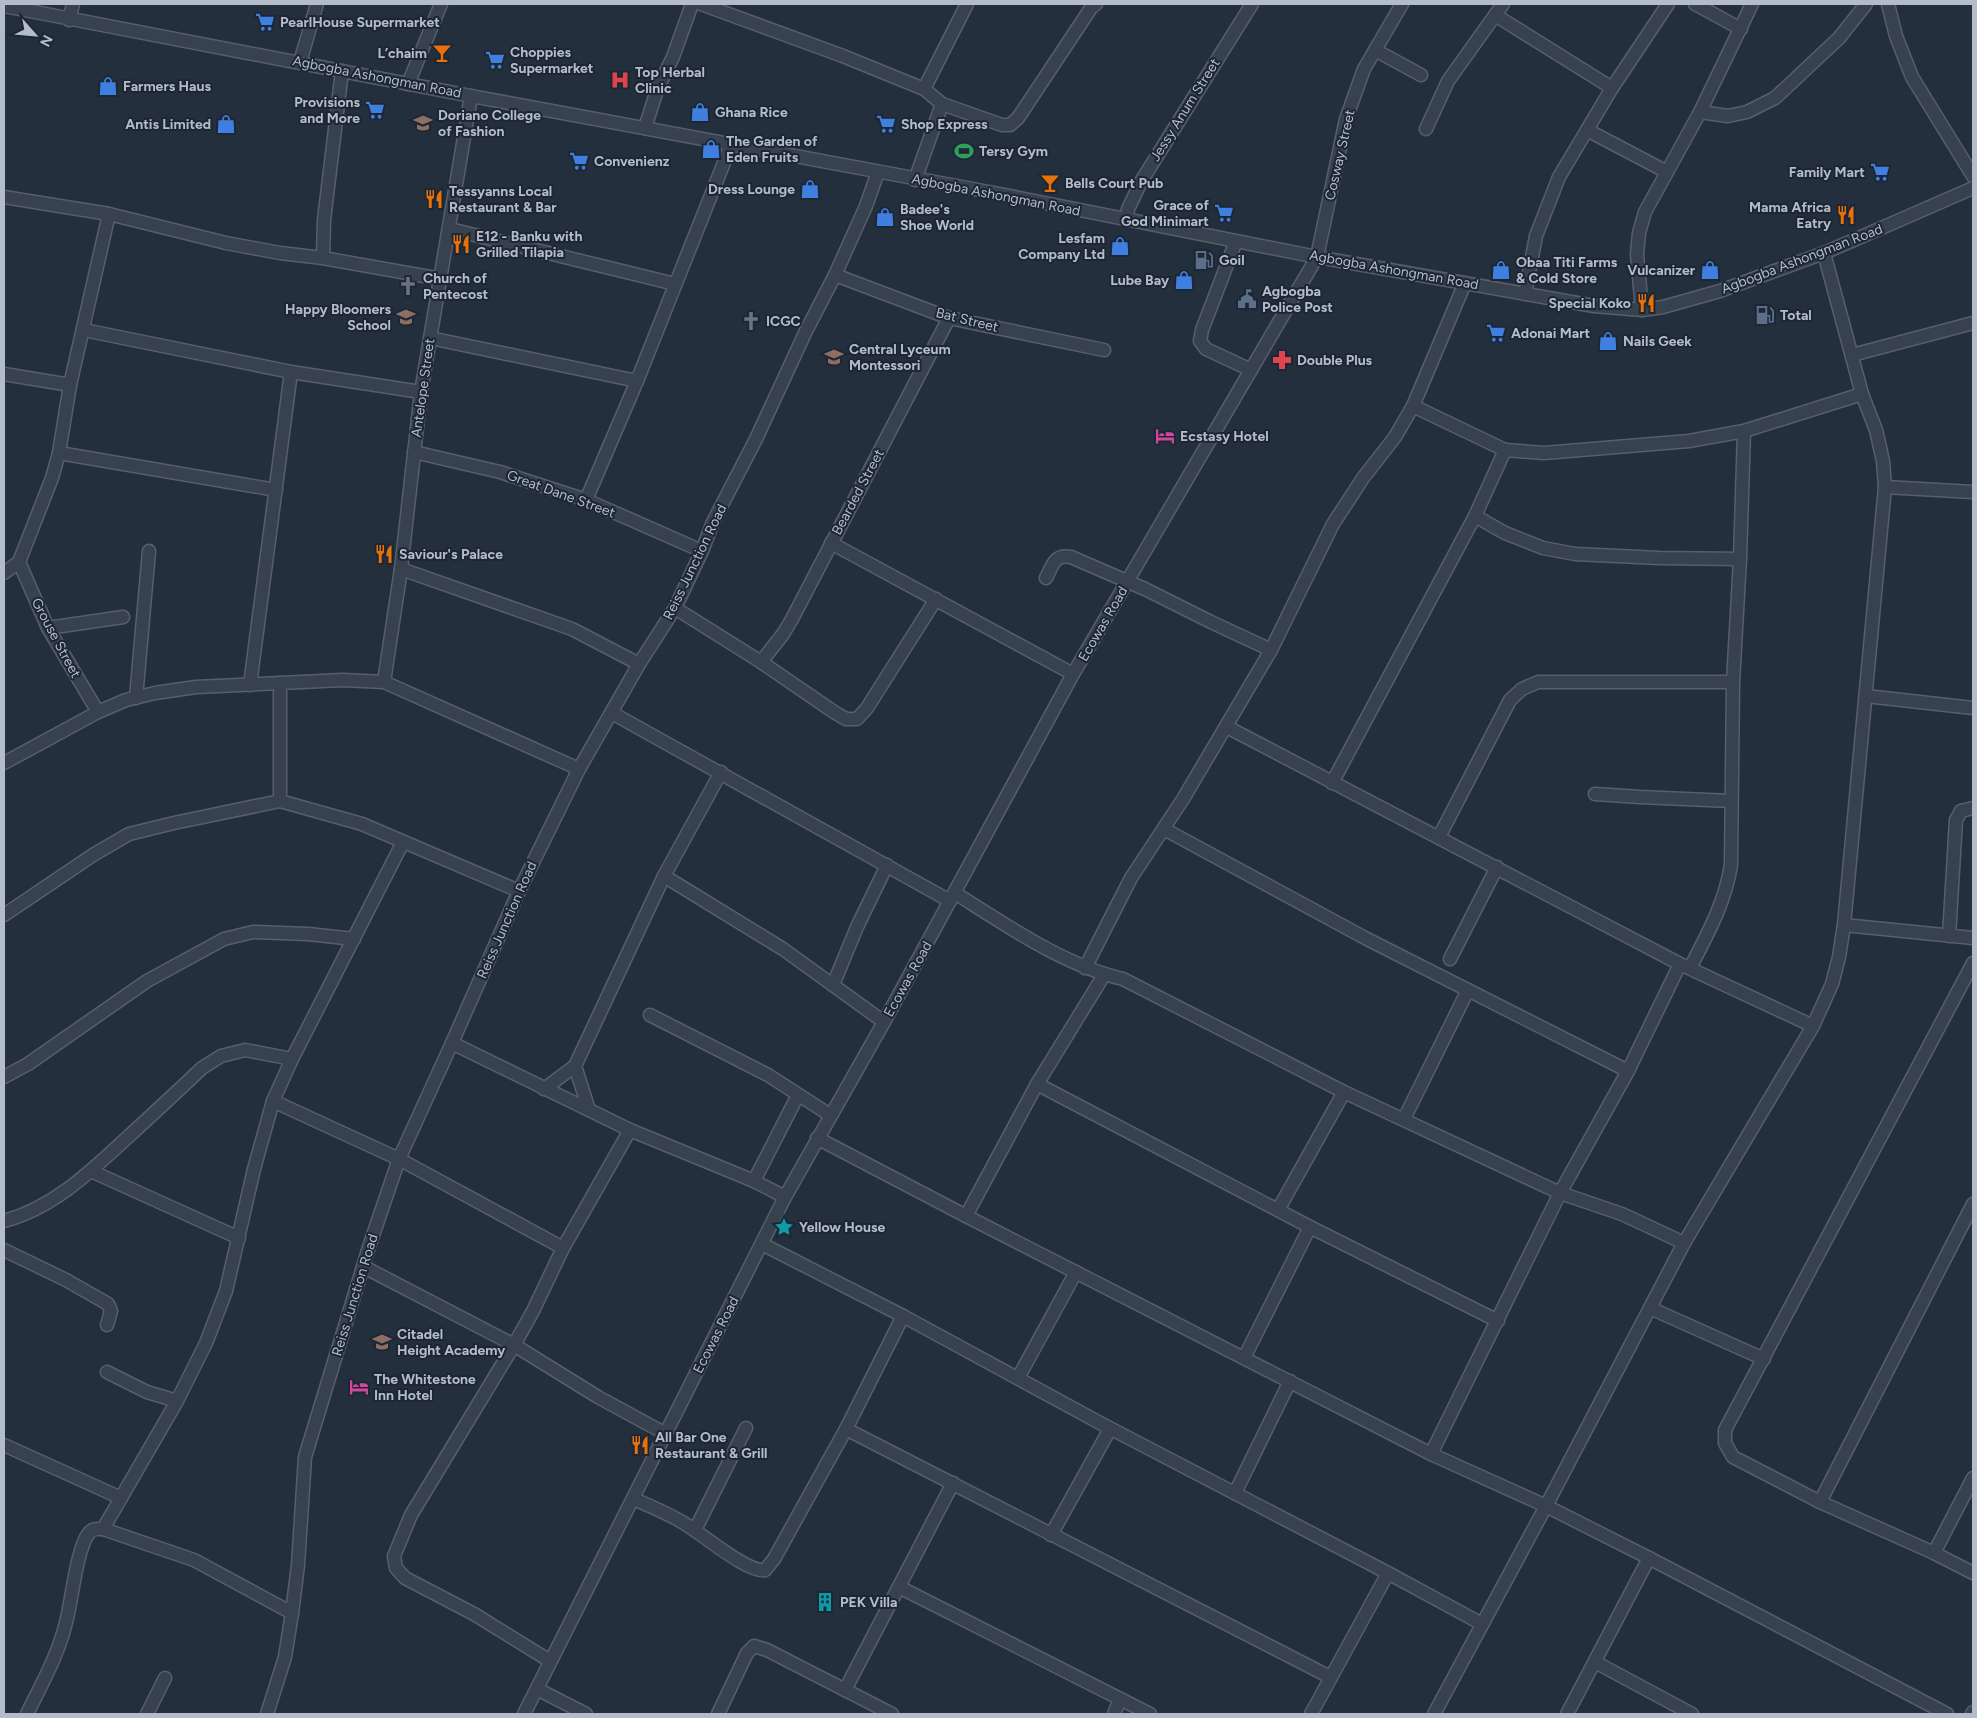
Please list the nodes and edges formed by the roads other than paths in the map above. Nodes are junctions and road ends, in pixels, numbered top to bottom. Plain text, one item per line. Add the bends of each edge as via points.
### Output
1 (73, 4) edge
2 (317, 4) edge
3 (440, 4) edge
4 (692, 4) edge
5 (701, 4) edge
6 (967, 4) edge
7 (1096, 4) edge
8 (1252, 4) edge
9 (1402, 4) edge
10 (1503, 4) edge
11 (1668, 4) edge
12 (1696, 4) edge
13 (1752, 4) edge
14 (1866, 4) edge
15 (1888, 4) edge
16 (4, 6) edge
17 (1495, 15) junction
18 (69, 20) junction
19 (1741, 29) junction
20 (1375, 50) junction
21 (300, 62) junction
22 (342, 71) junction
23 (1421, 75) dead end
24 (408, 84) junction
25 (1612, 88) junction
26 (924, 90) junction
27 (471, 96) junction
28 (942, 104) junction
29 (1700, 112) junction
30 (646, 128) junction
31 (1426, 129) dead end
32 (1587, 130) junction
33 (732, 145) junction
34 (878, 172) junction
35 (1667, 172) junction
36 (1973, 176) edge
37 (915, 180) junction
38 (1973, 188) edge
39 (4, 197) edge
40 (109, 214) junction
41 (1126, 219) junction
42 (450, 229) junction
43 (1236, 241) junction
44 (1824, 253) junction
45 (1317, 257) junction
46 (323, 258) junction
47 (835, 276) junction
48 (441, 279) junction
49 (1465, 283) junction
50 (675, 284) junction
51 (1525, 294) junction
52 (1642, 310) junction
53 (949, 318) junction
54 (1973, 323) edge
55 (84, 330) junction
56 (430, 338) junction
57 (1104, 350) dead end
58 (1852, 355) junction
59 (1251, 370) junction
60 (292, 372) junction
61 (4, 374) edge
62 (637, 381) junction
63 (70, 385) junction
64 (421, 392) junction
65 (1862, 394) junction
66 (1413, 406) junction
67 (1744, 431) junction
68 (1505, 450) junction
69 (414, 452) junction
70 (58, 453) junction
71 (1885, 487) junction
72 (276, 490) junction
73 (1973, 492) edge
74 (586, 500) junction
75 (1475, 516) junction
76 (832, 543) junction
77 (149, 551) dead end
78 (702, 551) junction
79 (1740, 559) junction
80 (19, 562) junction
81 (401, 569) junction
82 (4, 573) edge
83 (1046, 578) dead end
84 (1128, 581) junction
85 (936, 599) junction
86 (675, 608) junction
87 (123, 617) dead end
88 (48, 628) junction
89 (1271, 650) junction
90 (761, 662) junction
91 (639, 664) junction
92 (1073, 674) junction
93 (384, 682) junction
94 (1733, 682) junction
95 (280, 683) junction
96 (250, 685) junction
97 (1866, 696) junction
98 (136, 698) junction
99 (1973, 708) edge
100 (98, 712) junction
101 (612, 713) junction
102 (1227, 727) junction
103 (4, 763) edge
104 (579, 769) junction
105 (721, 772) junction
106 (1332, 782) junction
107 (1595, 794) dead end
108 (280, 801) junction
109 (1732, 801) junction
110 (1973, 808) edge
111 (1164, 829) junction
112 (1440, 837) junction
113 (403, 842) junction
114 (887, 865) junction
115 (1496, 867) junction
116 (664, 876) junction
117 (519, 891) junction
118 (953, 897) junction
119 (4, 914) edge
120 (1844, 925) junction
121 (1949, 936) junction
122 (1973, 938) edge
123 (354, 939) junction
124 (1450, 959) dead end
125 (1973, 963) edge
126 (1685, 966) junction
127 (1085, 968) junction
128 (1104, 975) junction
129 (833, 985) junction
130 (1468, 990) junction
131 (650, 1016) dead end
132 (884, 1022) junction
133 (1813, 1026) junction
134 (452, 1044) junction
135 (292, 1059) junction
136 (575, 1066) junction
137 (1628, 1071) junction
138 (4, 1077) edge
139 (1037, 1084) junction
140 (544, 1089) junction
141 (1344, 1092) junction
142 (798, 1095) junction
143 (273, 1101) junction
144 (589, 1110) junction
145 (830, 1115) junction
146 (1404, 1119) junction
147 (630, 1130) junction
148 (817, 1138) junction
149 (399, 1159) junction
150 (91, 1170) junction
151 (754, 1181) junction
152 (1560, 1193) junction
153 (785, 1197) junction
154 (1973, 1204) edge
155 (1278, 1210) junction
156 (966, 1216) junction
157 (4, 1221) edge
158 (1310, 1227) junction
159 (239, 1238) junction
160 (1684, 1243) junction
161 (762, 1244) junction
162 (563, 1248) junction
163 (4, 1250) edge
164 (364, 1267) junction
165 (1076, 1272) junction
166 (1650, 1308) junction
167 (904, 1316) junction
168 (1498, 1321) junction
169 (107, 1325) dead end
170 (514, 1345) junction
171 (1244, 1358) junction
172 (1764, 1359) junction
173 (107, 1372) dead end
174 (1018, 1378) junction
175 (1290, 1381) junction
176 (178, 1401) junction
177 (746, 1428) dead end
178 (846, 1429) junction
179 (1110, 1429) junction
180 (666, 1434) junction
181 (4, 1445) edge
182 (1431, 1454) junction
183 (1973, 1478) edge
184 (954, 1483) junction
185 (1235, 1492) junction
186 (121, 1498) junction
187 (634, 1499) junction
188 (1820, 1502) junction
189 (1546, 1506) junction
190 (103, 1528) junction
191 (695, 1530) junction
192 (1051, 1536) junction
193 (1934, 1553) junction
194 (1649, 1558) junction
195 (1388, 1573) junction
196 (1973, 1573) edge
197 (899, 1587) junction
198 (292, 1612) junction
199 (1482, 1624) junction
200 (550, 1661) junction
201 (1595, 1662) junction
202 (1330, 1677) junction
203 (164, 1678) dead end
204 (537, 1689) junction
205 (844, 1690) junction
206 (1120, 1700) junction
207 (27, 1714) edge
208 (147, 1714) edge
209 (267, 1714) edge
210 (524, 1714) edge
211 (586, 1714) edge
212 (718, 1714) edge
213 (892, 1714) edge
214 (1114, 1714) edge
215 (1150, 1714) edge
216 (1311, 1714) edge
217 (1434, 1714) edge
218 (1566, 1714) edge
219 (1692, 1714) edge
220 (1947, 1714) edge

1 - 18 street
2 - 21 street
3 - 24 street
4 - 30 street via 673,57 656,90
5 - 26 street via 843,56
6 - 26 street
7 - 28 street via 1010,125
8 - 41 street, Jessy Anum Street via 1142,180
9 - 20 street, Cosway Street
10 - 17 street
11 - 25 street
12 - 19 street
13 - 19 street
14 - 29 street via 1839,38 1776,98 1747,112 1728,116
15 - 36 street via 1912,77
16 - 18 street, Agbogba Ashongman Road
17 - 25 street
17 - 31 street via 1448,81
18 - 21 street, Agbogba Ashongman Road
19 - 29 street
20 - 23 street
20 - 45 street, Cosway Street via 1364,69 1346,119
21 - 22 street, Agbogba Ashongman Road
22 - 24 street, Agbogba Ashongman Road
22 - 46 street via 324,220
24 - 27 street, Agbogba Ashongman Road
25 - 32 street
26 - 28 street
27 - 30 street, Agbogba Ashongman Road
27 - 42 street, Antelope Street
28 - 37 street
29 - 35 street
30 - 33 street, Agbogba Ashongman Road
32 - 35 street
32 - 51 street via 1560,177 1536,236
33 - 34 street, Agbogba Ashongman Road
33 - 50 street
34 - 37 street, Agbogba Ashongman Road
34 - 47 street, Reiss Junction Road
35 - 52 street via 1645,212 1638,233
37 - 41 street, Agbogba Ashongman Road
38 - 44 street, Agbogba Ashongman Road
39 - 40 street
40 - 46 street via 226,243
40 - 55 street
41 - 43 street, Agbogba Ashongman Road
42 - 48 street, Antelope Street
42 - 50 street
43 - 45 street, Agbogba Ashongman Road
43 - 59 street via 1200,341 1206,349
44 - 52 street, Agbogba Ashongman Road via 1720,292
44 - 58 street
45 - 49 street, Agbogba Ashongman Road
45 - 59 street, Ecowas Road
46 - 48 street
47 - 53 street, Bat Street
47 - 78 street, Reiss Junction Road via 753,447 713,522
48 - 56 street, Antelope Street
49 - 51 street, Agbogba Ashongman Road
49 - 66 street
50 - 62 street
51 - 52 street, Agbogba Ashongman Road via 1594,306
53 - 57 street, Bat Street
53 - 76 street, Bearded Street
54 - 58 street
55 - 60 street
55 - 63 street
56 - 62 street
56 - 64 street, Antelope Street
58 - 65 street
59 - 84 street, Ecowas Road
60 - 64 street
60 - 72 street
61 - 63 street
62 - 74 street
63 - 70 street
64 - 69 street, Antelope Street
65 - 67 street
65 - 71 street via 1876,430
66 - 68 street
66 - 89 street via 1333,524
67 - 68 street via 1688,441 1544,453
67 - 79 street
68 - 75 street
69 - 74 street, Great Dane Street via 500,472
69 - 81 street, Antelope Street
70 - 72 street
70 - 80 street via 52,478
71 - 73 street
71 - 97 street
72 - 96 street
74 - 78 street, Great Dane Street
75 - 79 street via 1505,533 1543,548 1575,554
75 - 106 street
76 - 85 street
76 - 90 street, Bearded Street via 783,634
77 - 98 street
78 - 86 street, Reiss Junction Road
79 - 94 street
80 - 82 street
80 - 88 street, Grouse Street
81 - 91 street via 572,629
81 - 93 street, Antelope Street
83 - 84 street via 1062,555
84 - 89 street
84 - 92 street, Ecowas Road
85 - 90 street via 857,719 846,719 834,712
85 - 92 street
86 - 90 street
86 - 91 street, Reiss Junction Road
87 - 88 street
88 - 100 street, Grouse Street
89 - 102 street
91 - 101 street, Reiss Junction Road
92 - 118 street, Ecowas Road
93 - 95 street
93 - 104 street
94 - 109 street
94 - 112 street via 1538,682 1522,688 1510,700
95 - 96 street
95 - 108 street
96 - 98 street via 196,687
97 - 99 street
97 - 120 street
98 - 100 street
100 - 103 street
101 - 104 street, Reiss Junction Road
101 - 105 street
102 - 106 street
102 - 111 street
104 - 117 street, Reiss Junction Road
105 - 114 street
105 - 116 street
106 - 112 street
107 - 109 street
108 - 113 street via 362,824
108 - 119 street via 129,834 93,854
109 - 126 street via 1728,884 1722,904
110 - 121 street via 1961,811 1956,820
111 - 127 street via 1131,878
111 - 130 street
112 - 115 street
113 - 117 street
113 - 123 street
114 - 118 street
114 - 129 street
115 - 124 street
115 - 126 street
116 - 129 street via 784,949
116 - 136 street
117 - 134 street, Reiss Junction Road
118 - 127 street
118 - 132 street, Ecowas Road
120 - 121 street
120 - 133 street via 1832,984
121 - 122 street
123 - 135 street
123 - 138 street via 253,932 224,939 147,981 28,1064
125 - 172 street
126 - 133 street
126 - 137 street
127 - 128 street
128 - 139 street
128 - 141 street via 1122,979
129 - 132 street
130 - 137 street
130 - 146 street
131 - 142 street via 768,1075
132 - 145 street, Ecowas Road
133 - 160 street
134 - 140 street
134 - 149 street, Reiss Junction Road
135 - 143 street
135 - 150 street via 245,1050 221,1056 202,1068
136 - 140 street
136 - 144 street
137 - 152 street
139 - 155 street
139 - 156 street
140 - 144 street
141 - 146 street
141 - 155 street
142 - 145 street
142 - 151 street
143 - 149 street
143 - 159 street
144 - 147 street
145 - 148 street, Ecowas Road
146 - 152 street
147 - 151 street
147 - 162 street
148 - 153 street, Ecowas Road
148 - 156 street
149 - 162 street
149 - 164 street, Reiss Junction Road
150 - 157 street via 58,1196
150 - 159 street
151 - 153 street
152 - 160 street via 1622,1214
152 - 168 street
153 - 161 street, Ecowas Road
154 - 188 street
155 - 158 street
156 - 165 street
158 - 168 street
158 - 171 street
159 - 176 street via 226,1291
160 - 166 street
161 - 167 street
161 - 180 street, Ecowas Road
162 - 170 street
163 - 169 street via 108,1304
164 - 170 street
164 - 198 street, Reiss Junction Road via 305,1457
165 - 171 street
165 - 174 street
166 - 172 street
166 - 189 street
167 - 174 street
167 - 178 street
168 - 182 street
170 - 180 street
170 - 200 street via 411,1515 394,1556 396,1568 406,1578 500,1629
171 - 175 street
172 - 188 street via 1726,1430 1725,1443 1733,1457
173 - 176 street via 147,1392
174 - 179 street
175 - 182 street
175 - 185 street
176 - 186 street
177 - 191 street
178 - 184 street
178 - 191 street via 765,1570 760,1571 741,1562
179 - 185 street
179 - 192 street
180 - 187 street, Ecowas Road
181 - 186 street
182 - 189 street
183 - 193 street
184 - 192 street
184 - 197 street
185 - 195 street
186 - 190 street
187 - 191 street
187 - 200 street, Ecowas Road
188 - 193 street
189 - 194 street
189 - 199 street
190 - 198 street via 194,1560
190 - 207 street via 89,1533 83,1545 58,1648
192 - 202 street
193 - 196 street
194 - 201 street
194 - 220 street
195 - 199 street
195 - 202 street
197 - 205 street
197 - 206 street
198 - 209 street, Reiss Junction Road via 285,1656
199 - 217 street
200 - 204 street, Ecowas Road
201 - 218 street
201 - 219 street
202 - 216 street
203 - 208 street
204 - 210 street, Ecowas Road
204 - 211 street
205 - 212 street via 754,1646 747,1653
205 - 213 street
206 - 214 street
206 - 215 street

